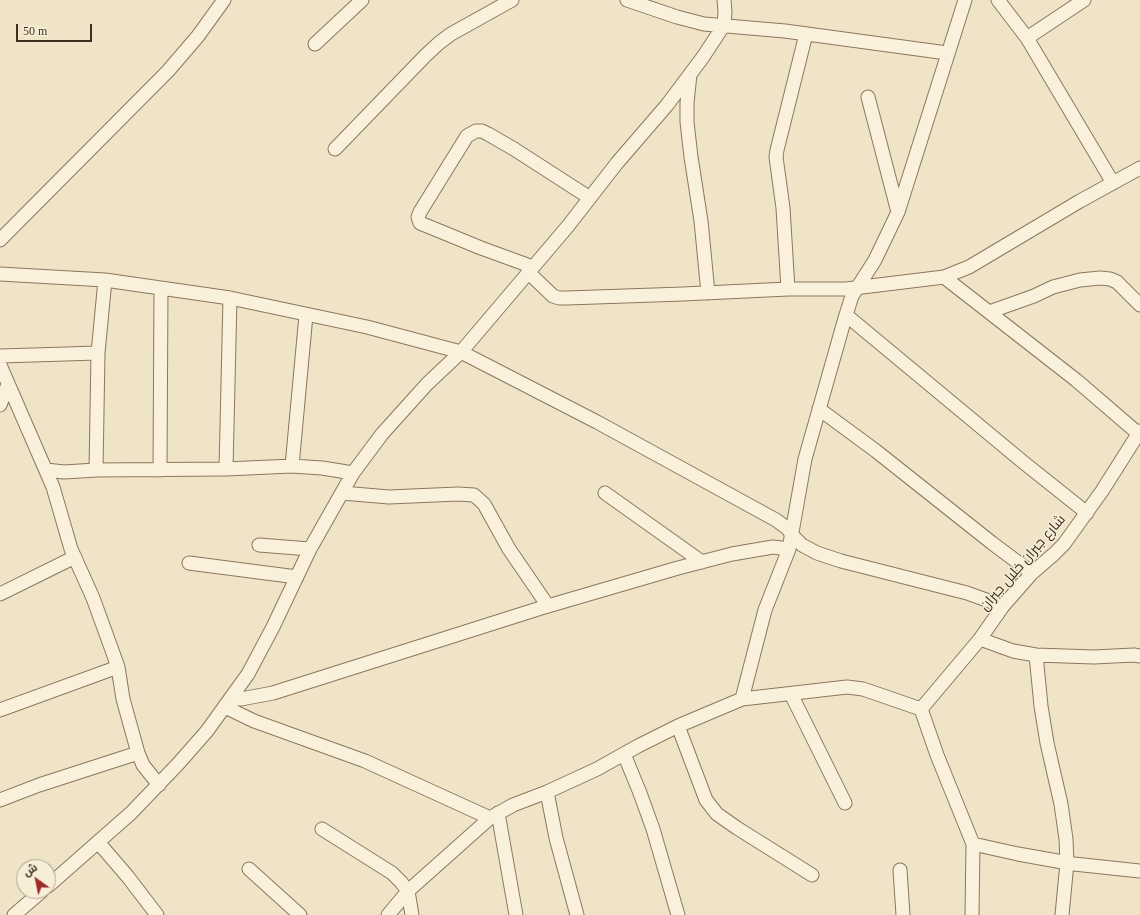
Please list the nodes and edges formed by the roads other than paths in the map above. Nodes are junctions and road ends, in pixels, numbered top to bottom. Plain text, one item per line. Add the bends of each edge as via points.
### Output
1 (224, 0) edge
2 (362, 0) edge
3 (512, 0) edge
4 (627, 0) edge
5 (724, 0) edge
6 (965, 0) edge
7 (998, 0) edge
8 (1084, 0) edge
9 (724, 25) junction
10 (806, 34) junction
11 (1027, 38) junction
12 (315, 44) dead end
13 (948, 53) junction
14 (691, 73) junction
15 (868, 98) dead end
16 (335, 149) dead end
17 (1140, 168) edge
18 (1113, 183) junction
19 (590, 198) junction
20 (898, 212) junction
21 (0, 240) edge
22 (531, 270) junction
23 (0, 274) edge
24 (944, 277) junction
25 (105, 280) junction
26 (161, 288) junction
27 (858, 288) junction
28 (788, 289) junction
29 (708, 293) junction
30 (230, 298) junction
31 (1140, 305) edge
32 (989, 312) junction
33 (306, 315) junction
34 (846, 316) junction
35 (461, 352) junction
36 (98, 353) junction
37 (0, 356) edge
38 (0, 365) edge
39 (8, 384) junction
40 (0, 405) edge
41 (819, 409) junction
42 (1140, 433) edge
43 (292, 466) junction
44 (226, 469) junction
45 (46, 470) junction
46 (96, 470) junction
47 (160, 470) junction
48 (353, 473) junction
49 (342, 492) junction
50 (605, 493) dead end
51 (1087, 513) junction
52 (793, 536) junction
53 (259, 545) dead end
54 (310, 549) junction
55 (789, 549) junction
56 (75, 557) junction
57 (702, 562) junction
58 (188, 563) dead end
59 (1032, 573) junction
60 (297, 577) junction
61 (0, 594) edge
62 (548, 606) junction
63 (1003, 606) junction
64 (980, 639) junction
65 (1036, 655) junction
66 (1140, 656) edge
67 (118, 668) junction
68 (791, 694) junction
69 (742, 699) junction
70 (228, 703) junction
71 (922, 709) junction
72 (0, 710) edge
73 (678, 726) junction
74 (138, 753) junction
75 (624, 754) junction
76 (159, 785) junction
77 (547, 792) junction
78 (0, 800) edge
79 (846, 803) dead end
80 (494, 815) junction
81 (322, 828) dead end
82 (98, 842) junction
83 (973, 844) junction
84 (1067, 862) junction
85 (249, 869) dead end
86 (900, 870) dead end
87 (1140, 871) edge
88 (812, 875) dead end
89 (56, 879) edge
90 (408, 891) junction
91 (34, 899) edge
92 (21, 913) edge
93 (157, 915) edge
94 (300, 915) edge
95 (388, 915) edge
96 (412, 915) edge
97 (516, 915) edge
98 (577, 915) edge
99 (678, 915) edge
100 (903, 915) edge
101 (972, 915) edge
102 (1062, 915) edge

1 - 21 street via 168,71
2 - 12 street
3 - 16 street via 439,43
4 - 9 street via 704,24
5 - 9 street
6 - 13 street
7 - 11 street
8 - 11 street
9 - 10 street
9 - 14 street
10 - 13 street
10 - 28 street via 776,157 783,208
11 - 18 street
13 - 20 street
14 - 19 street via 667,106
14 - 29 street via 687,122
15 - 20 street
17 - 18 street
18 - 24 street via 969,267
19 - 22 street
19 - 22 street via 488,134 476,131 467,136 420,212 420,223
20 - 27 street via 875,260
22 - 29 street via 548,292 559,298
22 - 35 street
23 - 25 street
24 - 27 street
24 - 32 street
25 - 26 street
25 - 36 street
26 - 30 street
26 - 47 street
27 - 28 street
27 - 34 street via 852,296
28 - 29 street
30 - 33 street
30 - 44 street
31 - 32 street via 1117,282 1100,278 1053,287
32 - 42 street
33 - 35 street via 367,327
33 - 43 street
34 - 41 street
34 - 51 street
35 - 48 street via 427,384 382,434
35 - 52 street via 597,422 783,524
36 - 37 street
36 - 46 street
38 - 39 street
39 - 40 street
39 - 45 street
41 - 52 street via 805,459
41 - 59 street
42 - 51 street, شارع جبران خليل جبران
43 - 44 street
43 - 48 street
44 - 47 street
45 - 46 street
45 - 56 street
46 - 47 street
48 - 49 street
49 - 54 street
49 - 62 street via 389,497 474,495 484,504 509,549
50 - 57 street
51 - 59 street, شارع جبران خليل جبران via 1064,544
52 - 55 street
52 - 63 street via 816,553 967,593
53 - 54 street
54 - 60 street
55 - 57 street via 773,547
55 - 69 street via 765,610
56 - 61 street
56 - 67 street
57 - 62 street
58 - 60 street
59 - 63 street, شارع جبران خليل جبران
60 - 70 street via 248,674
62 - 70 street via 273,693
63 - 64 street, شارع جبران خليل جبران
64 - 65 street via 1013,651
64 - 71 street, شارع جبران خليل جبران
65 - 66 street
65 - 84 street via 1047,743 1061,804
67 - 72 street
67 - 74 street via 123,699
68 - 69 street
68 - 71 street via 847,687 863,689
68 - 79 street
69 - 73 street
70 - 76 street
70 - 80 street via 254,721 365,761
71 - 83 street via 937,755
73 - 75 street
73 - 88 street via 706,800 717,814
74 - 76 street via 143,765
74 - 78 street
75 - 77 street
75 - 99 street via 653,829
76 - 82 street
77 - 80 street
77 - 98 street via 556,838
80 - 90 street
80 - 97 street
81 - 90 street via 392,873
82 - 89 street
82 - 93 street
83 - 84 street
83 - 101 street
84 - 87 street
84 - 102 street
85 - 94 street
86 - 100 street
90 - 95 street
90 - 96 street
91 - 92 street

